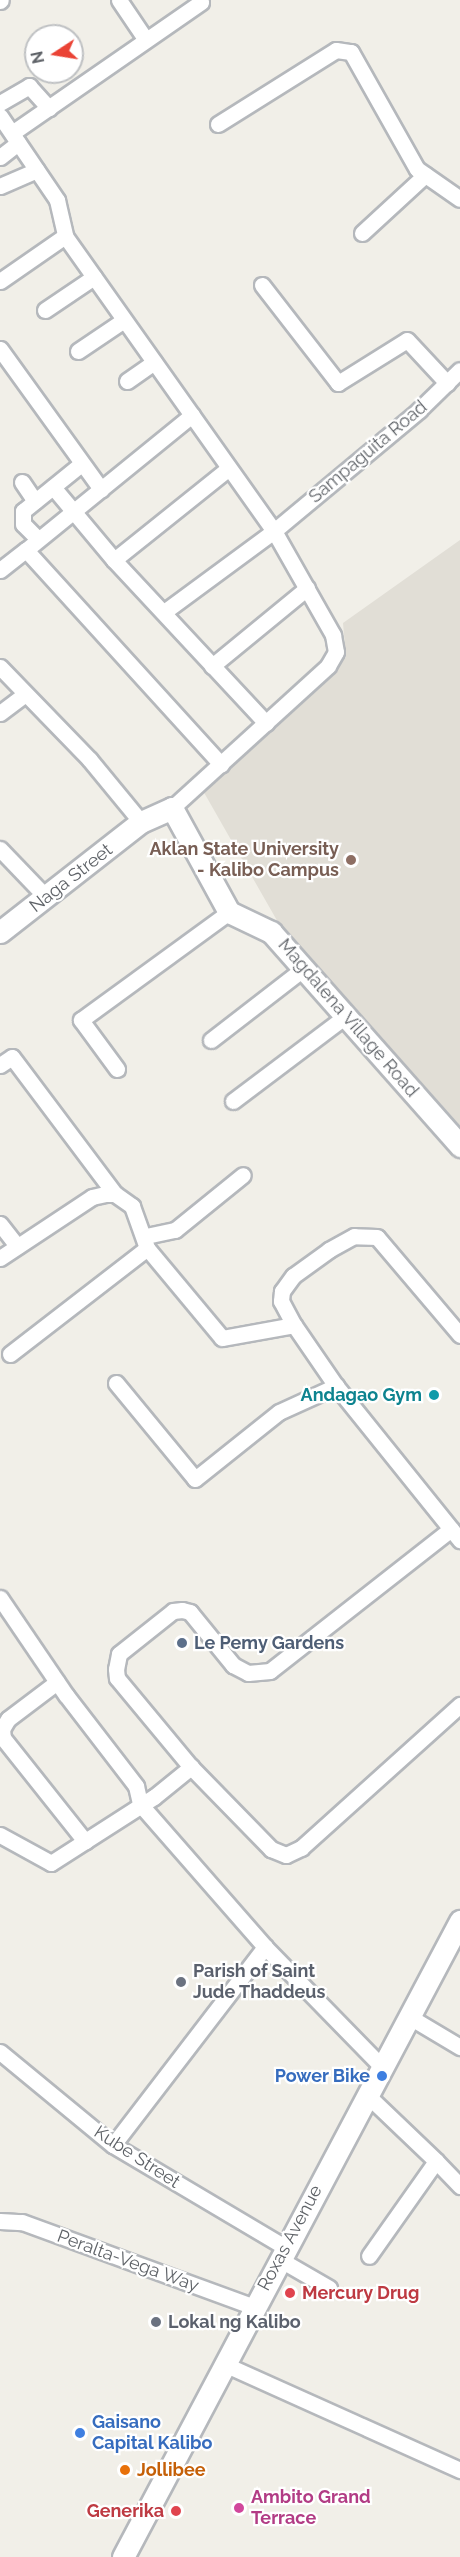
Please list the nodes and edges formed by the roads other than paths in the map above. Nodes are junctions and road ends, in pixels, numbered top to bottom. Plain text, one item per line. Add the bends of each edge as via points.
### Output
1 (119, 0) edge
2 (201, 2) dead end
3 (146, 40) junction
4 (0, 103) edge
5 (49, 108) junction
6 (0, 116) edge
7 (218, 124) dead end
8 (15, 138) junction
9 (0, 157) edge
10 (37, 170) junction
11 (425, 175) junction
12 (0, 186) edge
13 (460, 199) edge
14 (362, 233) dead end
15 (65, 236) junction
16 (94, 277) junction
17 (0, 281) edge
18 (262, 285) dead end
19 (45, 310) dead end
20 (124, 320) junction
21 (0, 349) edge
22 (78, 351) dead end
23 (154, 362) junction
24 (460, 370) edge
25 (127, 381) dead end
26 (447, 383) junction
27 (192, 415) junction
28 (81, 464) junction
29 (229, 468) junction
30 (22, 482) dead end
31 (53, 487) junction
32 (101, 489) junction
33 (35, 501) junction
34 (74, 514) junction
35 (274, 531) junction
36 (38, 539) junction
37 (26, 550) junction
38 (114, 560) junction
39 (0, 570) edge
40 (307, 588) junction
41 (164, 612) junction
42 (212, 666) junction
43 (0, 667) edge
44 (24, 694) junction
45 (0, 713) edge
46 (266, 723) junction
47 (221, 764) junction
48 (172, 808) junction
49 (141, 822) junction
50 (0, 849) edge
51 (47, 898) junction
52 (229, 912) junction
53 (0, 931) edge
54 (303, 969) junction
55 (346, 1016) junction
56 (211, 1041) dead end
57 (0, 1065) edge
58 (117, 1070) dead end
59 (233, 1101) dead end
60 (460, 1146) edge
61 (243, 1175) dead end
62 (115, 1194) junction
63 (0, 1224) edge
64 (146, 1242) junction
65 (17, 1246) junction
66 (0, 1258) edge
67 (294, 1325) junction
68 (460, 1335) edge
69 (10, 1354) dead end
70 (116, 1383) dead end
71 (336, 1386) junction
72 (456, 1535) edge
73 (0, 1598) edge
74 (57, 1682) junction
75 (460, 1705) edge
76 (191, 1767) junction
77 (140, 1804) junction
78 (0, 1835) edge
79 (85, 1841) junction
80 (460, 1921) edge
81 (264, 1947) junction
82 (408, 2016) junction
83 (460, 2047) edge
84 (0, 2052) edge
85 (381, 2066) junction
86 (366, 2094) junction
87 (112, 2145) junction
88 (436, 2161) junction
89 (460, 2186) edge
90 (0, 2221) edge
91 (282, 2253) junction
92 (369, 2256) dead end
93 (329, 2288) dead end
94 (254, 2307) junction
95 (224, 2364) junction
96 (460, 2470) edge
97 (123, 2557) edge

1 - 3 street
2 - 3 street
3 - 5 street
4 - 5 street via 29,86
5 - 8 street
6 - 8 street
7 - 11 street via 336,50 351,52 402,148
8 - 9 street
8 - 10 street
10 - 12 street
10 - 15 street via 57,201
11 - 13 street
11 - 14 street
15 - 16 street
15 - 17 street
16 - 19 street
16 - 20 street
18 - 26 street via 338,383 407,340
20 - 22 street
20 - 23 street
21 - 28 street
23 - 25 street
23 - 27 street
24 - 26 street, Sampaguita Road
26 - 35 street, Sampaguita Road
27 - 29 street
27 - 32 street
28 - 31 street
28 - 32 street
29 - 35 street
29 - 38 street
30 - 33 street
31 - 33 street
31 - 34 street
32 - 34 street
33 - 36 street via 21,517
34 - 36 street
34 - 38 street
35 - 40 street
35 - 41 street, Sampaguita Road
36 - 37 street
37 - 39 street
37 - 47 street
38 - 41 street
40 - 42 street
40 - 46 street via 333,635 336,652 328,666
41 - 42 street
42 - 46 street
43 - 44 street
44 - 45 street
44 - 49 street via 90,760
46 - 47 street
47 - 48 street
48 - 49 main road
48 - 52 main road
49 - 51 main road, Naga Street
50 - 51 street
51 - 53 main road, Naga Street
52 - 54 main road, Magdalena Village Road via 271,932
52 - 58 street via 81,1020
54 - 55 main road, Magdalena Village Road
54 - 56 street
55 - 59 street
55 - 60 main road, Magdalena Village Road
57 - 62 street via 12,1057
61 - 64 street via 175,1230
62 - 64 street via 132,1206
62 - 65 street via 92,1197
63 - 65 street
64 - 67 street via 222,1338
64 - 69 street
65 - 66 street
67 - 68 street via 281,1301 286,1284 329,1250 354,1236 367,1236 377,1237 386,1245
67 - 71 street
70 - 71 street via 195,1479 279,1412
71 - 72 street
72 - 76 street via 270,1671 248,1673 233,1665 190,1612 182,1610 173,1611 119,1654 117,1678
73 - 74 street
74 - 77 street via 136,1786
74 - 79 street via 8,1719 2,1729 3,1738
75 - 76 street via 301,1848 286,1855 271,1849
76 - 77 street
77 - 79 street
77 - 81 street
78 - 79 street via 51,1863
80 - 82 main road, Roxas Avenue
81 - 85 street
81 - 87 street
82 - 83 street
82 - 85 main road, Roxas Avenue
84 - 87 street, Kube Street
85 - 86 main road, Roxas Avenue
86 - 88 street
86 - 91 main road, Roxas Avenue
87 - 91 street, Kube Street
88 - 89 street
88 - 92 street
90 - 94 street, Peralta-Vega Way via 22,2222
91 - 93 street, Kube Street
91 - 94 main road, Roxas Avenue
94 - 95 main road, Roxas Avenue
95 - 96 street
95 - 97 main road, Roxas Avenue

